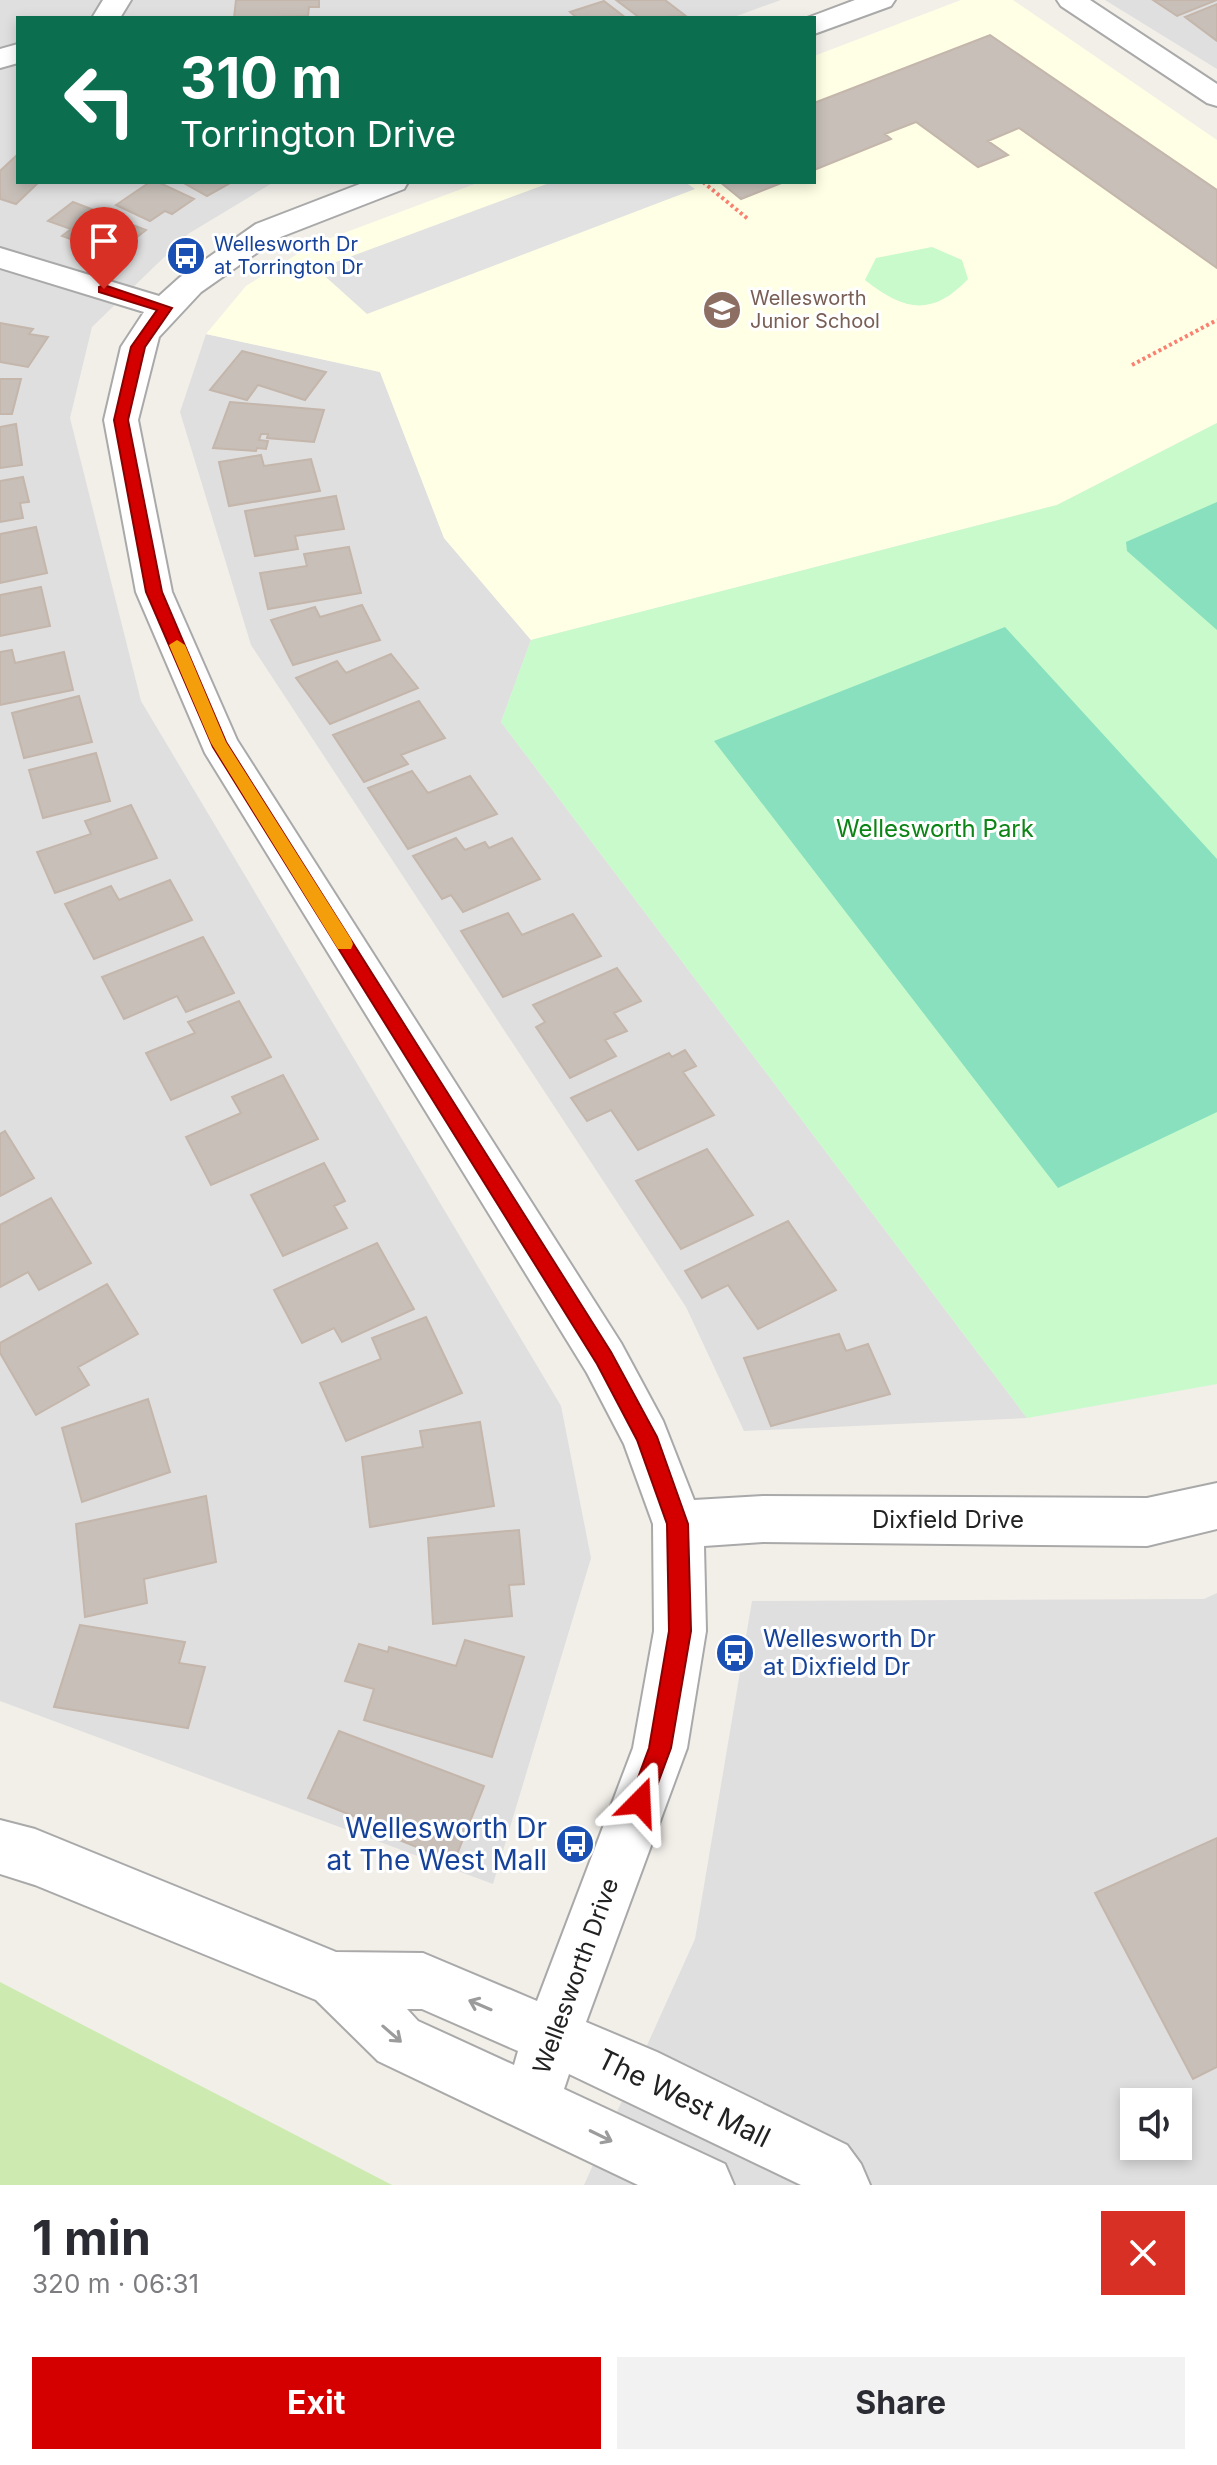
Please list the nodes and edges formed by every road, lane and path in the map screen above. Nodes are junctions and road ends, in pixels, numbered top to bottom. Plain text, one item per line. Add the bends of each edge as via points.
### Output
1 (881, 0) edge
2 (1071, 0) edge
3 (816, 24) edge
4 (1217, 97) edge
5 (388, 184) edge
6 (705, 184) edge
7 (748, 219) dead end
8 (0, 258) edge
9 (165, 308) junction
10 (1217, 320) edge
11 (1132, 365) dead end
12 (1217, 1506) edge
13 (678, 1524) junction
14 (0, 1847) edge
15 (336, 1980) junction
16 (552, 2036) junction
17 (531, 2102) junction
18 (704, 2185) edge
19 (840, 2185) edge

1 - 3 street
2 - 4 street
5 - 9 street, Wellesworth Drive via 267,231
6 - 7 path
8 - 9 street
9 - 13 street, Wellesworth Drive via 138,347 121,420 154,592 219,743 604,1358 646,1437
10 - 11 path
12 - 13 street, Dixfield Drive via 1147,1522 754,1519
13 - 16 street, Wellesworth Drive via 680,1631 660,1748
14 - 15 street, The West Mall
16 -> 15 street, The West Mall via 423,1981
15 -> 17 street, The West Mall via 398,2041
16 - 17 street, Wellesworth Drive
16 - 19 street, The West Mall via 826,2166
17 -> 18 street, The West Mall

